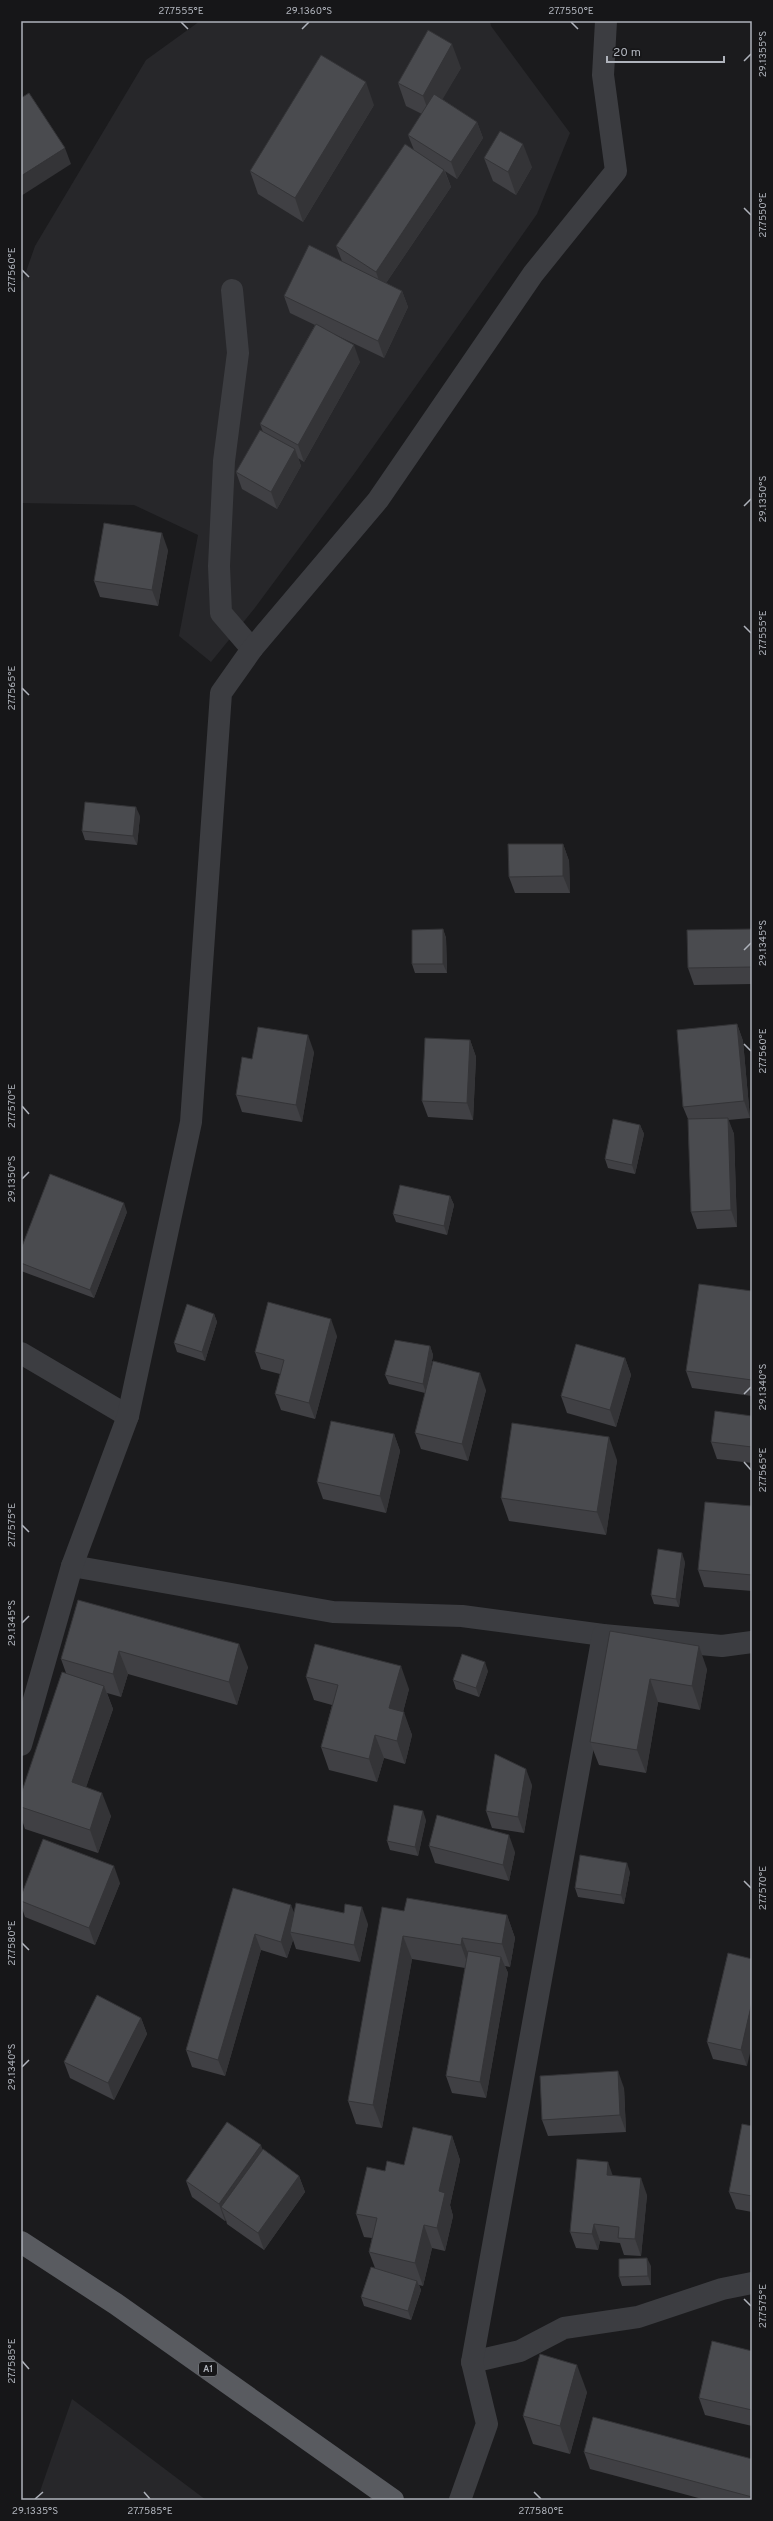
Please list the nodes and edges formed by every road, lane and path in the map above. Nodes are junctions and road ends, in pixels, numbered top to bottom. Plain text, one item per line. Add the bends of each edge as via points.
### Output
1 (606, 21) edge
2 (232, 290) dead end
3 (252, 649) junction
4 (21, 1353) edge
5 (128, 1416) junction
6 (72, 1566) junction
7 (603, 1635) junction
8 (752, 1642) edge
9 (21, 1745) edge
10 (21, 2242) edge
11 (752, 2283) edge
12 (472, 2362) junction
13 (393, 2500) edge
14 (460, 2500) edge

1 - 3 street via 603,75 616,171 533,274 378,500
2 - 3 street via 238,353 224,461 219,566 221,613
3 - 5 street via 221,693 191,1122
4 - 5 street
5 - 6 street
6 - 7 street via 333,1612 462,1616
6 - 9 street
7 - 8 street via 722,1646
7 - 12 street
10 - 13 main road, A1 via 116,2304
11 - 12 street via 722,2289 638,2317 564,2328 520,2351
12 - 14 street via 487,2424

